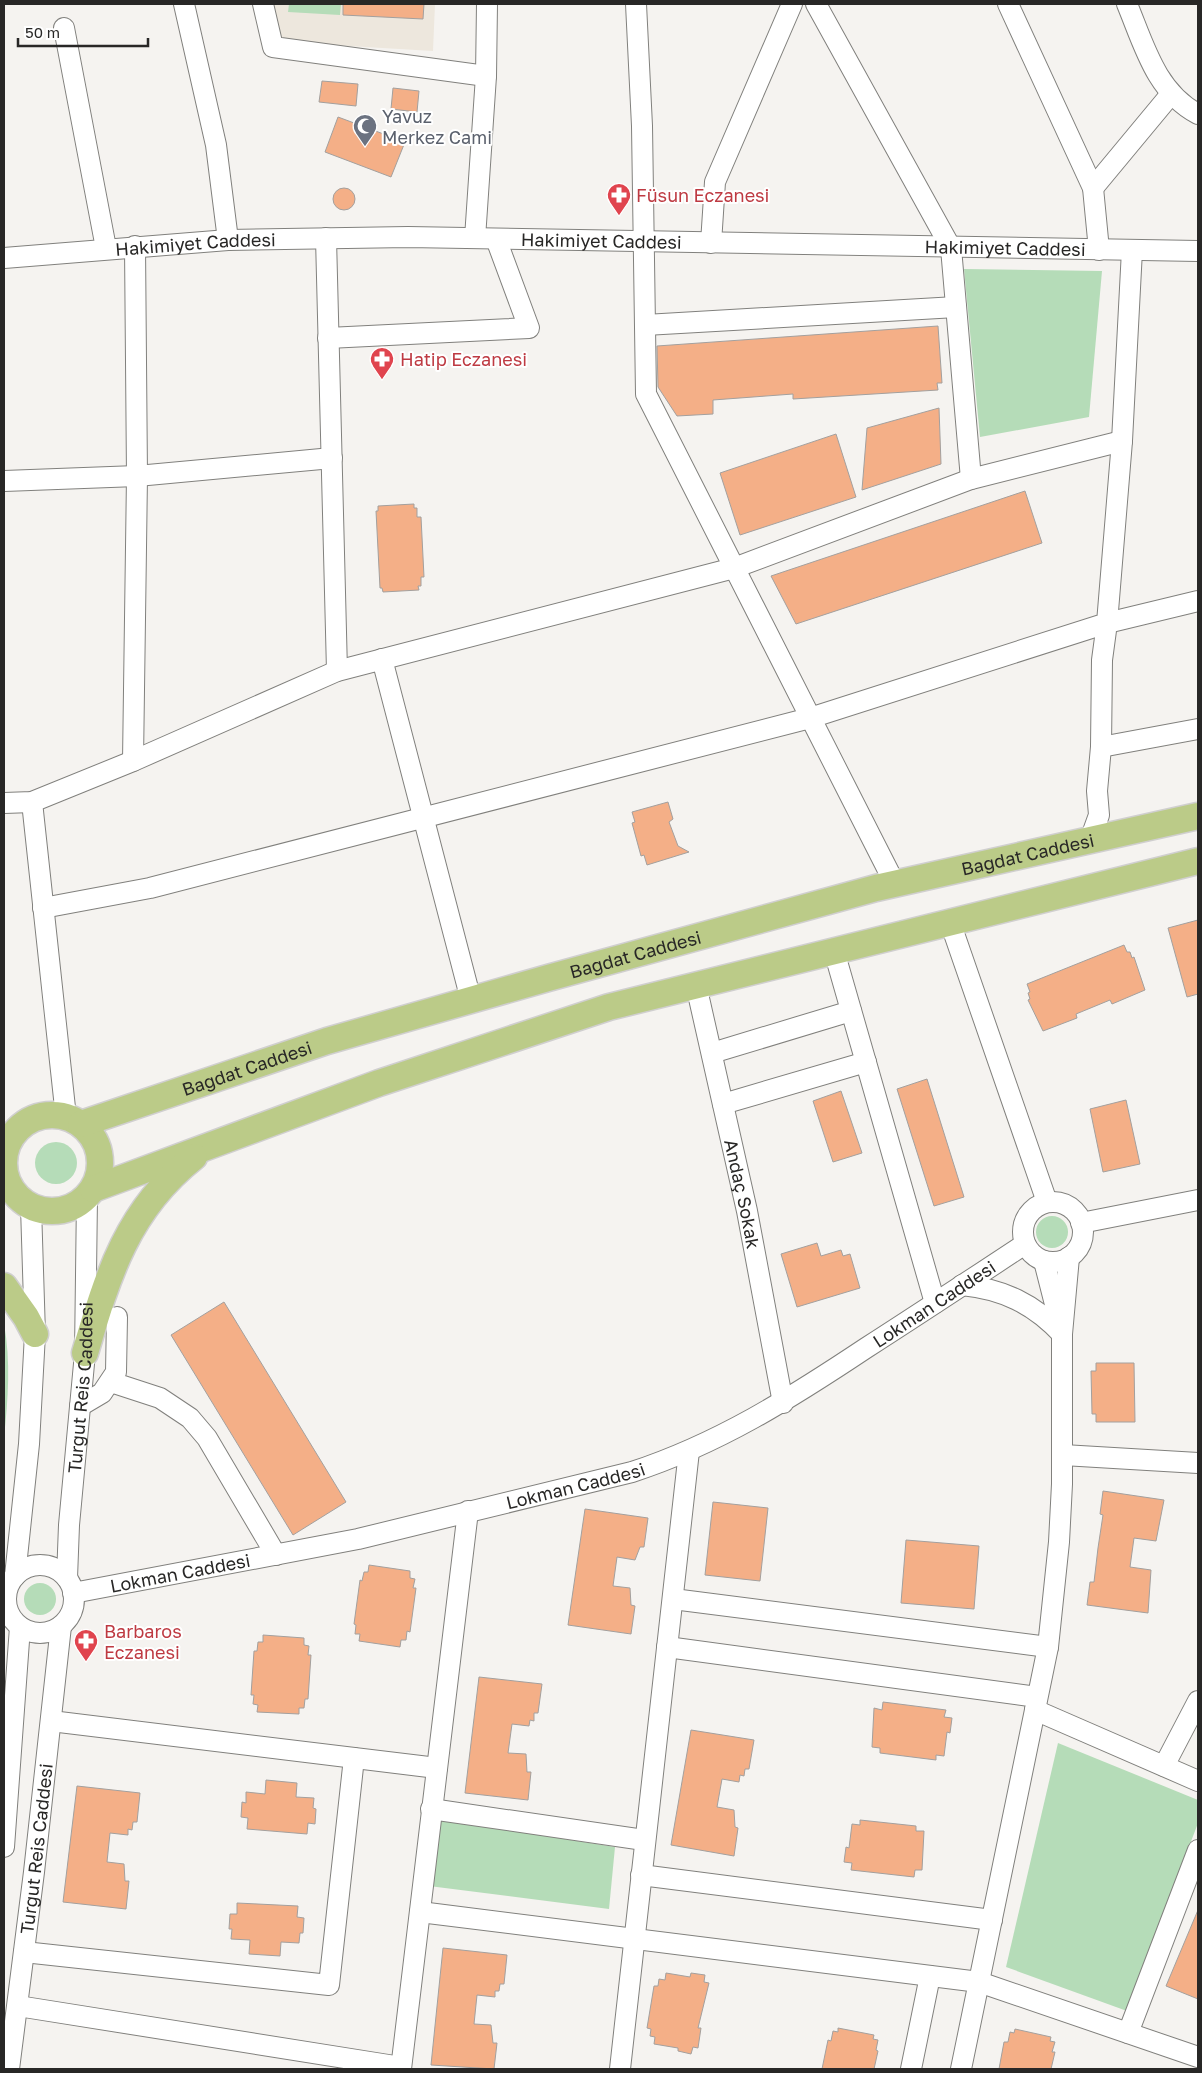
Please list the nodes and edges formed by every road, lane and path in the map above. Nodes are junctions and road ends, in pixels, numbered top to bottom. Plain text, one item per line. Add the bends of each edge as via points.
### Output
1 (184, 4) edge
2 (263, 4) edge
3 (487, 4) edge
4 (636, 4) edge
5 (792, 4) edge
6 (816, 4) edge
7 (1008, 4) edge
8 (1127, 4) edge
9 (64, 28) dead end
10 (486, 76) junction
11 (1172, 94) junction
12 (1198, 114) edge
13 (1093, 188) junction
14 (326, 238) junction
15 (475, 238) junction
16 (496, 239) junction
17 (228, 240) junction
18 (644, 242) junction
19 (711, 243) junction
20 (135, 246) junction
21 (106, 248) junction
22 (951, 248) junction
23 (1099, 250) junction
24 (1132, 250) junction
25 (1198, 251) edge
26 (4, 258) edge
27 (956, 307) junction
28 (645, 325) junction
29 (328, 338) junction
30 (1122, 442) junction
31 (332, 458) junction
32 (137, 476) junction
33 (971, 479) junction
34 (4, 481) edge
35 (734, 568) junction
36 (1198, 601) edge
37 (1107, 623) junction
38 (382, 659) junction
39 (337, 671) junction
40 (810, 718) junction
41 (1198, 729) edge
42 (1101, 747) junction
43 (133, 761) junction
44 (32, 802) junction
45 (4, 803) edge
46 (1198, 816) edge
47 (424, 819) junction
48 (1090, 840) junction
49 (1198, 861) edge
50 (895, 884) junction
51 (43, 908) junction
52 (950, 922) junction
53 (834, 951) junction
54 (696, 985) junction
55 (471, 1000) junction
56 (851, 1011) junction
57 (712, 1052) junction
58 (866, 1062) junction
59 (723, 1104) junction
60 (73, 1120) junction
61 (7, 1141) edge
62 (214, 1144) junction
63 (90, 1193) junction
64 (1198, 1200) edge
65 (1047, 1202) junction
66 (20, 1206) edge
67 (1082, 1224) junction
68 (1025, 1244) junction
69 (1069, 1257) junction
70 (1044, 1261) junction
71 (4, 1286) edge
72 (962, 1286) junction
73 (935, 1303) junction
74 (117, 1317) dead end
75 (35, 1334) junction
76 (1062, 1334) junction
77 (85, 1353) junction
78 (111, 1382) junction
79 (783, 1403) junction
80 (80, 1406) junction
81 (689, 1452) junction
82 (1063, 1455) junction
83 (1198, 1463) edge
84 (468, 1511) junction
85 (276, 1555) junction
86 (15, 1576) junction
87 (70, 1586) junction
88 (672, 1599) junction
89 (12, 1622) edge
90 (61, 1626) junction
91 (667, 1647) junction
92 (1048, 1647) junction
93 (1198, 1702) edge
94 (1036, 1704) junction
95 (51, 1721) junction
96 (354, 1758) junction
97 (1164, 1766) junction
98 (437, 1768) junction
99 (1198, 1781) edge
100 (431, 1809) junction
101 (644, 1840) junction
102 (4, 1847) edge
103 (1198, 1850) edge
104 (642, 1876) junction
105 (420, 1912) junction
106 (992, 1920) junction
107 (635, 1938) junction
108 (24, 1952) junction
109 (930, 1976) junction
110 (979, 1982) junction
111 (18, 2006) junction
112 (1128, 2033) junction
113 (1198, 2057) edge
114 (401, 2068) edge
115 (9, 2069) edge
116 (620, 2069) edge
117 (911, 2069) edge
118 (961, 2069) edge

1 - 17 street via 216,145
2 - 10 street via 273,47
3 - 10 street
4 - 18 street
5 - 19 street via 715,182
6 - 22 street
7 - 13 street
8 - 11 street via 1155,72
9 - 21 street
10 - 15 street
11 - 12 street
11 - 13 street
13 - 23 street
14 - 15 street, Hakimiyet Caddesi
14 - 17 street, Hakimiyet Caddesi
14 - 29 street
15 - 16 street, Hakimiyet Caddesi
16 - 18 street, Hakimiyet Caddesi
16 - 29 street via 529,328
17 - 20 street, Hakimiyet Caddesi
18 - 19 street, Hakimiyet Caddesi
18 - 28 street
19 - 22 street, Hakimiyet Caddesi
20 - 21 street, Hakimiyet Caddesi
20 - 32 street
21 - 26 street, Hakimiyet Caddesi
22 - 23 street, Hakimiyet Caddesi
22 - 27 street
23 - 24 street, Hakimiyet Caddesi
24 - 25 street, Hakimiyet Caddesi
24 - 30 street
27 - 28 street
27 - 33 street
28 - 35 street via 646,394
29 - 31 street
30 - 33 street
30 - 37 street
31 - 32 street
31 - 39 street
32 - 34 street
32 - 43 street
33 - 35 street
35 - 38 street
35 - 40 street
36 - 37 street
37 - 40 street
37 - 42 street via 1102,660
38 - 39 street
38 - 47 street
39 - 43 street
40 - 47 street
40 - 50 street
41 - 42 street
42 - 48 street via 1097,791 1099,815
43 - 44 street
44 - 45 street
44 - 51 street
46 - 48 main road, Bağdat Caddesi
47 - 51 street via 150,888
47 - 55 street
48 - 50 main road, Bağdat Caddesi
49 - 52 main road
50 - 55 main road, Bağdat Caddesi
51 - 60 street
52 - 53 main road
52 - 65 street
53 - 54 main road
53 - 56 street
54 - 57 street, Andaç Sokak
54 - 62 main road via 609,1007 494,1044
55 - 60 main road, Bağdat Caddesi via 326,1041
56 - 57 street
56 - 58 street
57 - 59 street, Andaç Sokak
58 - 59 street
58 - 73 street
59 - 79 street, Andaç Sokak via 748,1211
60 - 61 main road via 50,1115 33,1118
60 - 63 main road via 90,1132 100,1154 100,1172
61 - 66 main road via 4,1167 7,1181
62 - 63 main road
62 - 77 main road via 165,1182 128,1233 110,1275
63 - 66 main road via 77,1205 60,1211
63 - 77 street, Turgut Reis Caddesi
64 - 67 street
65 - 67 street via 1061,1202 1069,1206
65 - 68 street via 1036,1206 1025,1219 1022,1227
66 - 75 street
67 - 69 street via 1080,1244
68 - 70 street
68 - 72 street, Lokman Caddesi
69 - 70 street via 1061,1261
69 - 76 street
70 - 76 street
71 - 75 main road
72 - 73 street, Lokman Caddesi
72 - 76 street via 979,1287 1013,1297 1040,1312
73 - 79 street, Lokman Caddesi
74 - 78 street via 117,1365
75 - 86 street via 29,1444
76 - 82 street
77 - 80 street, Turgut Reis Caddesi
78 - 80 street via 102,1393
78 - 85 street via 160,1398 190,1418 207,1438
79 - 81 street, Lokman Caddesi
80 - 87 street, Turgut Reis Caddesi via 69,1525
81 - 84 street, Lokman Caddesi via 632,1472
81 - 88 street
82 - 83 street
82 - 92 street via 1059,1542
84 - 85 street, Lokman Caddesi via 358,1539
84 - 98 street
85 - 87 street, Lokman Caddesi
86 - 87 street via 23,1570 42,1565 51,1567
86 - 89 street via 6,1593 5,1603
87 - 90 street via 73,1606
88 - 91 street
88 - 92 street
89 - 90 street via 38,1634
89 - 102 street, Turgut Reis Caddesi
90 - 95 street, Turgut Reis Caddesi
91 - 94 street
91 - 101 street
92 - 94 street
93 - 97 street
94 - 97 street
94 - 106 street
95 - 96 street
95 - 108 street, Turgut Reis Caddesi
96 - 98 street
96 - 108 street via 329,1985
97 - 99 street
98 - 100 street
100 - 101 street
100 - 105 street
101 - 104 street
103 - 112 street
104 - 106 street
104 - 107 street
105 - 107 street
105 - 114 street
106 - 110 street
107 - 109 street
107 - 116 street
108 - 111 street, Turgut Reis Caddesi
109 - 110 street
109 - 117 street
110 - 112 street
110 - 118 street
111 - 114 street
111 - 115 street, Turgut Reis Caddesi
112 - 113 street

